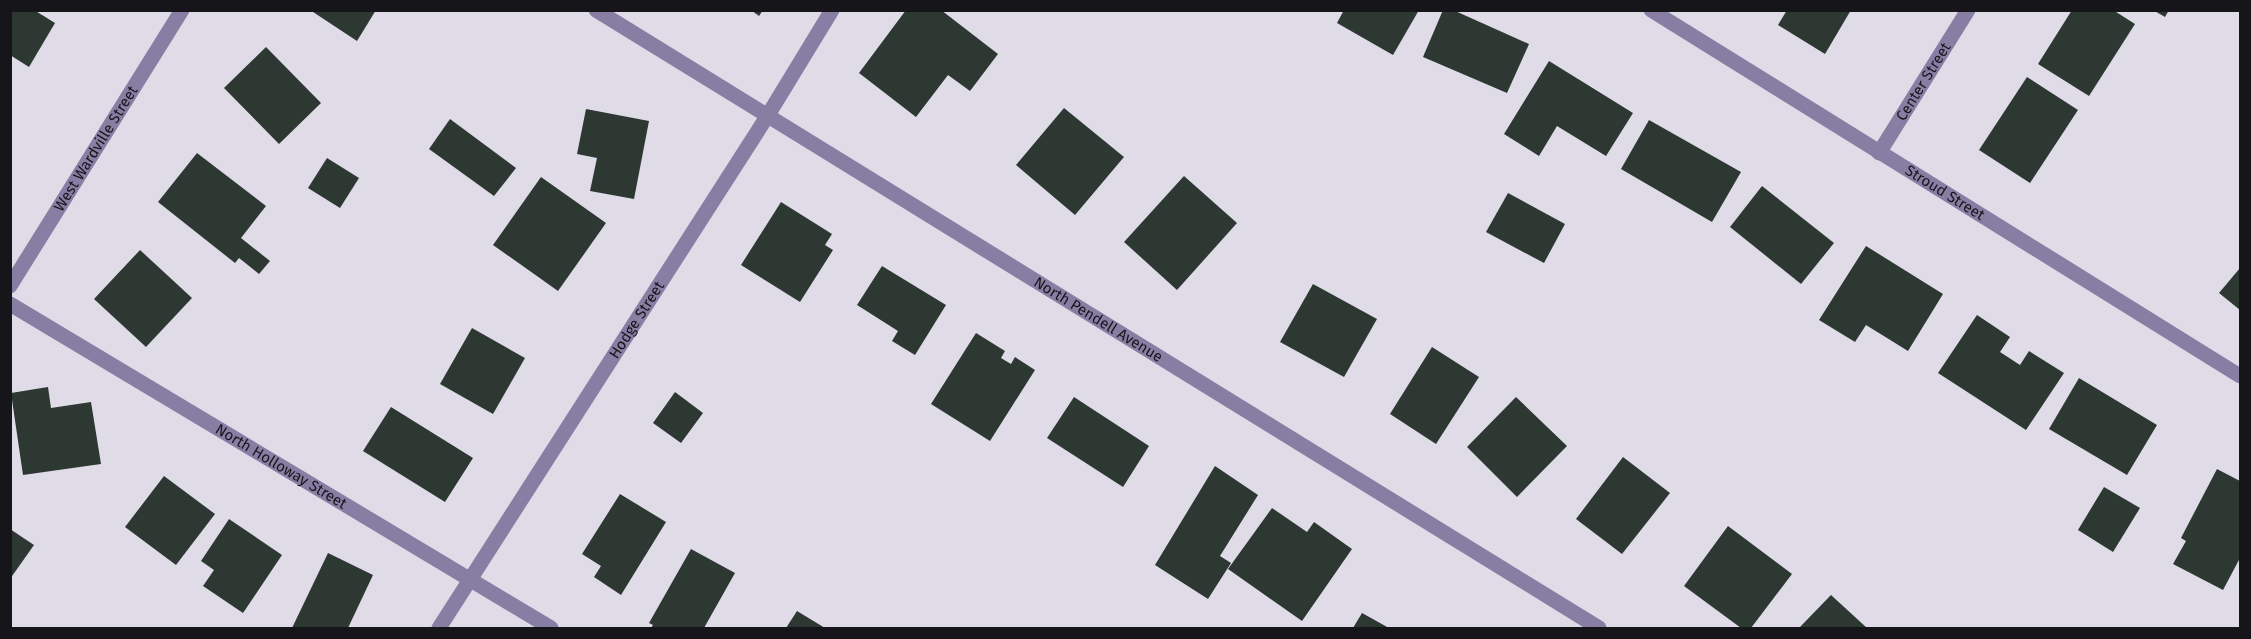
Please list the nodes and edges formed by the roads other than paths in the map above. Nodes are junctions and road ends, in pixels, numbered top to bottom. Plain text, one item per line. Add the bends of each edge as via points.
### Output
1 (182, 10) edge
2 (596, 10) edge
3 (832, 10) edge
4 (1651, 10) edge
5 (1968, 10) edge
6 (768, 115) junction
7 (1880, 153) junction
8 (10, 286) edge
9 (10, 304) edge
10 (2241, 376) edge
11 (471, 580) junction
12 (1575, 622) edge
13 (439, 628) edge
14 (551, 628) edge
15 (1599, 628) edge

1 - 8 street, West Wardville Street
2 - 6 street, North Pendell Avenue
3 - 6 street, Hodge Street
4 - 7 street, Stroud Street
5 - 7 street, Center Street
6 - 11 street, Hodge Street
6 - 12 street, North Pendell Avenue
7 - 10 street, Stroud Street
9 - 11 street, North Holloway Street
11 - 13 street, Hodge Street
11 - 14 street, North Holloway Street
12 - 15 street, North Pendell Avenue

